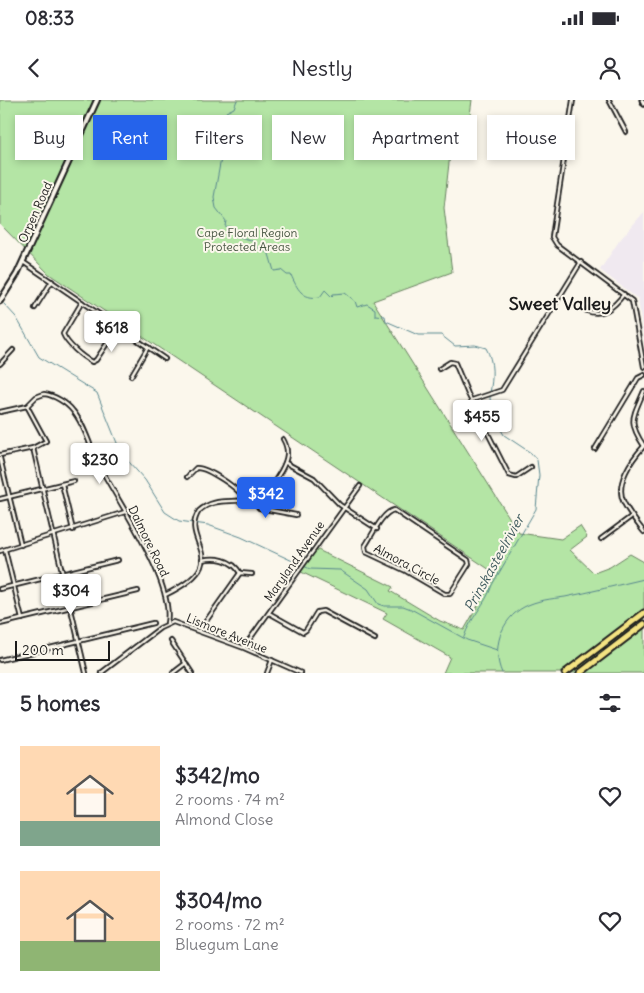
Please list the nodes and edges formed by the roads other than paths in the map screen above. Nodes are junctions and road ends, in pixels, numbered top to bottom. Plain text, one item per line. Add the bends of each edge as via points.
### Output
1 (97, 100) edge
2 (573, 100) edge
3 (609, 100) edge
4 (642, 100) edge
5 (644, 104) edge
6 (626, 132) dead end
7 (23, 262) junction
8 (581, 262) junction
9 (52, 281) junction
10 (624, 294) junction
11 (0, 302) edge
12 (82, 302) junction
13 (35, 308) dead end
14 (587, 312) dead end
15 (119, 326) junction
16 (148, 347) junction
17 (13, 350) dead end
18 (165, 359) dead end
19 (0, 364) edge
20 (644, 367) edge
21 (439, 369) dead end
22 (644, 375) edge
23 (131, 376) dead end
24 (644, 391) edge
25 (472, 400) junction
26 (27, 406) junction
27 (0, 412) edge
28 (283, 439) dead end
29 (644, 447) edge
30 (33, 448) junction
31 (595, 449) dead end
32 (0, 457) edge
33 (286, 462) junction
34 (531, 467) dead end
35 (187, 477) dead end
36 (74, 481) dead end
37 (62, 484) junction
38 (360, 486) dead end
39 (43, 489) junction
40 (9, 497) junction
41 (0, 499) edge
42 (253, 499) junction
43 (244, 500) junction
44 (344, 508) junction
45 (125, 512) junction
46 (296, 516) dead end
47 (632, 516) junction
48 (376, 529) junction
49 (73, 530) junction
50 (644, 532) edge
51 (54, 536) junction
52 (601, 539) dead end
53 (21, 545) junction
54 (5, 550) junction
55 (0, 551) edge
56 (118, 560) dead end
57 (202, 560) junction
58 (240, 573) junction
59 (62, 574) junction
60 (252, 574) dead end
61 (14, 586) junction
62 (0, 589) edge
63 (138, 591) dead end
64 (164, 595) junction
65 (70, 607) junction
66 (269, 613) junction
67 (644, 613) edge
68 (22, 619) junction
69 (154, 623) dead end
70 (167, 623) junction
71 (0, 624) edge
72 (644, 624) edge
73 (199, 631) junction
74 (375, 639) dead end
75 (78, 641) junction
76 (171, 641) dead end
77 (244, 648) junction
78 (0, 660) edge
79 (272, 660) junction
80 (186, 663) junction
81 (86, 673) edge
82 (101, 673) edge
83 (173, 673) edge
84 (192, 673) edge
85 (267, 673) edge
86 (300, 673) edge
87 (565, 673) edge
88 (580, 673) edge

1 - 7 main road, Orpen Road
2 - 8 street via 551,234 555,243
3 - 6 street
4 - 5 street
7 - 9 street
7 - 11 main road, Orpen Road
8 - 10 street
8 - 25 street via 502,390
9 - 12 street
9 - 13 street
10 - 14 street via 618,303 602,313
10 - 20 street via 635,307
12 - 15 street
12 - 15 street via 62,334 87,359 96,360
15 - 16 street
16 - 18 street
16 - 23 street
17 - 19 street
21 - 25 street via 454,363
22 - 31 street via 638,378
24 - 29 street via 632,423
25 - 34 street via 509,475 516,477
26 - 27 street, Dalmore Road
26 - 30 street via 46,440
26 - 45 street, Dalmore Road via 44,394 72,409
28 - 33 street via 287,448
29 - 47 street via 628,468 622,492 624,504
30 - 32 street
30 - 39 street
32 - 40 street
33 - 42 street via 270,489
33 - 44 street via 314,478
35 - 43 street via 196,468 203,468 239,490
36 - 37 street
37 - 39 street
37 - 49 street
38 - 44 street, Maryland Avenue
39 - 40 street
39 - 51 street
40 - 41 street
40 - 53 street
42 - 43 street
42 - 46 street via 258,508
43 - 57 street via 202,509 194,521
44 - 48 street
44 - 66 street, Maryland Avenue
45 - 49 street
45 - 64 street, Dalmore Road
47 - 50 street
47 - 52 street
48 - 48 street, Almora Circle via 389,511 397,510 467,559 469,564 451,592 445,594 366,552 365,546
49 - 51 street
51 - 53 street
51 - 59 street
53 - 54 street
54 - 55 street
54 - 61 street
56 - 59 street
57 - 58 street via 224,560
57 - 64 street via 191,581
58 - 60 street
58 - 73 street
59 - 61 street
59 - 65 street
61 - 62 street
61 - 68 street
63 - 65 street
64 - 70 street, Dalmore Road via 168,606
65 - 68 street
65 - 75 street
66 - 74 street via 303,632 317,612 323,611
66 - 77 street, Maryland Avenue
67 - 87 highway
68 - 71 street
69 - 75 street
70 - 73 street, Lismore Avenue via 175,622
70 - 82 street, Lismore Avenue
72 - 88 highway
73 - 77 street, Lismore Avenue
75 - 78 street
75 - 81 street
76 - 80 street
77 - 79 street, Lismore Avenue
79 - 85 street
79 - 86 street, Lismore Avenue
80 - 83 street
80 - 84 street

